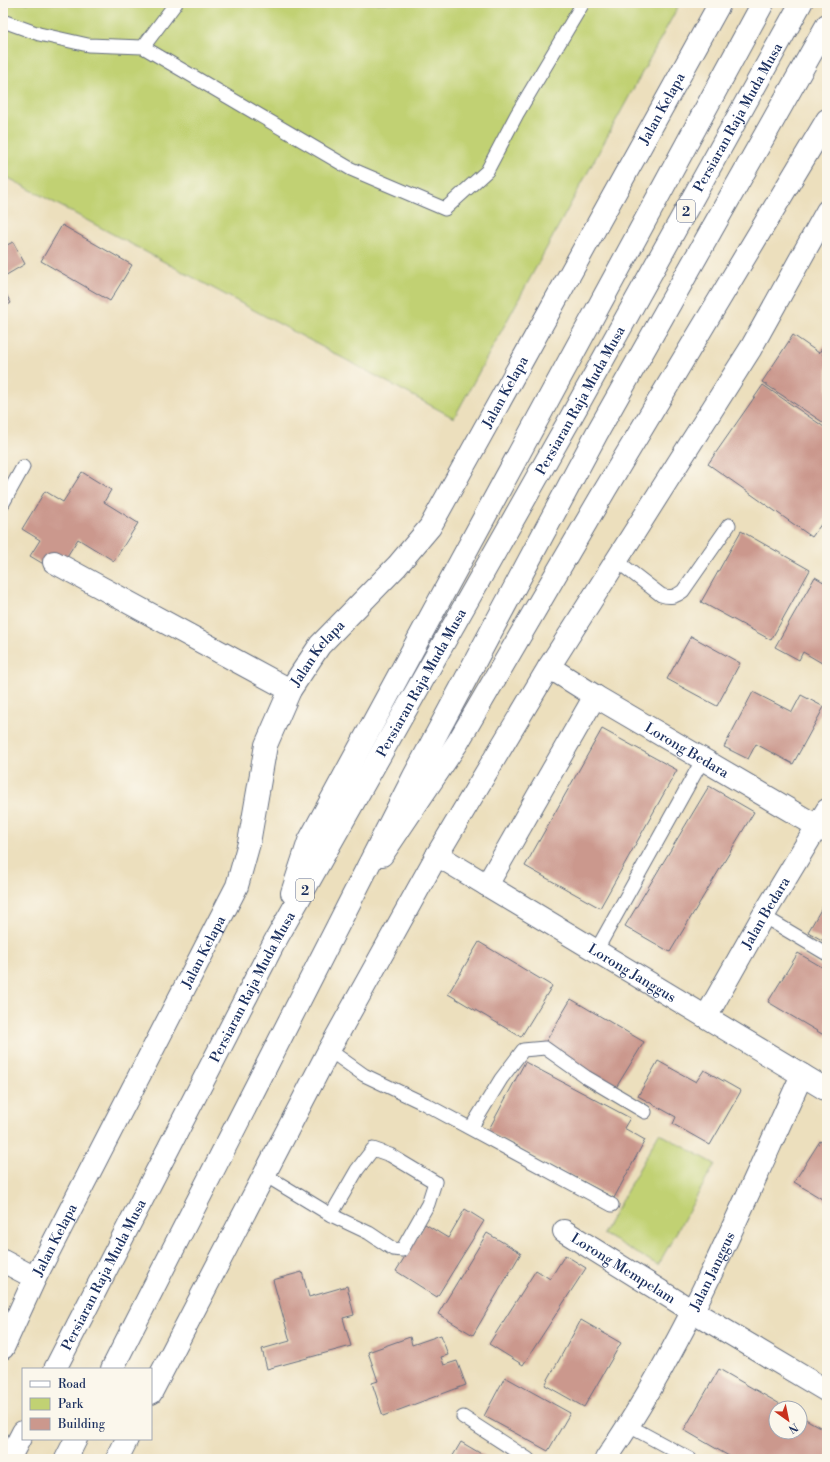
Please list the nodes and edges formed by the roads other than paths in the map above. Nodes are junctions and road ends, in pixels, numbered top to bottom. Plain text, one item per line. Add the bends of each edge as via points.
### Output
1 (176, 3) edge
2 (583, 3) edge
3 (720, 3) edge
4 (763, 3) edge
5 (801, 3) edge
6 (3, 21) edge
7 (827, 25) edge
8 (144, 47) junction
9 (827, 120) edge
10 (827, 211) edge
11 (23, 467) dead end
12 (3, 502) edge
13 (729, 526) dead end
14 (617, 561) junction
15 (54, 562) dead end
16 (549, 667) junction
17 (290, 690) junction
18 (595, 696) junction
19 (703, 759) junction
20 (824, 823) edge
21 (437, 855) junction
22 (487, 885) junction
23 (343, 913) junction
24 (763, 916) junction
25 (274, 943) junction
26 (596, 951) junction
27 (827, 954) edge
28 (706, 1017) junction
29 (330, 1050) junction
30 (802, 1075) junction
31 (827, 1090) edge
32 (644, 1112) dead end
33 (471, 1128) junction
34 (265, 1175) junction
35 (612, 1204) dead end
36 (331, 1214) junction
37 (564, 1231) dead end
38 (3, 1261) edge
39 (35, 1278) junction
40 (694, 1312) junction
41 (3, 1348) edge
42 (56, 1368) edge
43 (113, 1368) edge
44 (152, 1391) edge
45 (827, 1391) edge
46 (463, 1417) dead end
47 (629, 1426) junction
48 (22, 1434) edge
49 (76, 1440) edge
50 (126, 1440) edge
51 (9, 1459) edge
52 (66, 1459) edge
53 (117, 1459) edge
54 (528, 1459) edge
55 (606, 1459) edge
56 (690, 1459) edge

1 - 8 lane
2 - 8 lane via 517,114 487,171 445,209 351,169
3 - 17 main road, Jalan Kelapa via 430,527 397,566 320,645
4 - 25 main road via 309,841
5 - 25 main road, Persiaran Raja Muda Musa / 2
6 - 8 lane via 39,34 88,45
7 - 23 main road, 2 via 597,434
9 - 23 main road via 605,490 458,742
10 - 14 main road via 751,348
11 - 12 lane
13 - 14 lane via 677,596 661,595
14 - 16 main road
15 - 17 main road
16 - 18 main road, Lorong Bedara
16 - 21 main road
17 - 39 main road, Jalan Kelapa via 266,745 249,843 237,886
18 - 19 main road, Lorong Bedara
18 - 22 main road
19 - 20 main road, Lorong Bedara
19 - 26 lane
20 - 24 main road, Jalan Bedara
21 - 22 main road, Lorong Janggus
21 - 29 main road
22 - 26 main road, Lorong Janggus
23 - 43 main road, 2
24 - 27 lane
24 - 28 main road, Jalan Bedara
25 - 42 main road, Persiaran Raja Muda Musa / 2
26 - 28 main road, Lorong Janggus
28 - 30 main road, Lorong Janggus
29 - 33 lane via 364,1074
29 - 34 main road
30 - 31 main road, Lorong Janggus
30 - 40 main road, Jalan Janggus
32 - 33 lane via 586,1077 545,1048 523,1050 501,1079
33 - 35 lane
34 - 36 lane
34 - 44 main road
36 - 36 lane via 369,1233 393,1249 402,1250 428,1204 435,1182 390,1155 373,1149 357,1170
37 - 40 main road, Lorong Mempelam
38 - 39 main road
39 - 41 main road, Jalan Kelapa
40 - 45 main road, Lorong Mempelam
40 - 47 main road, Jalan Janggus
46 - 54 lane
47 - 55 main road, Jalan Janggus
47 - 56 lane
48 - 51 main road
49 - 52 main road
50 - 53 main road

